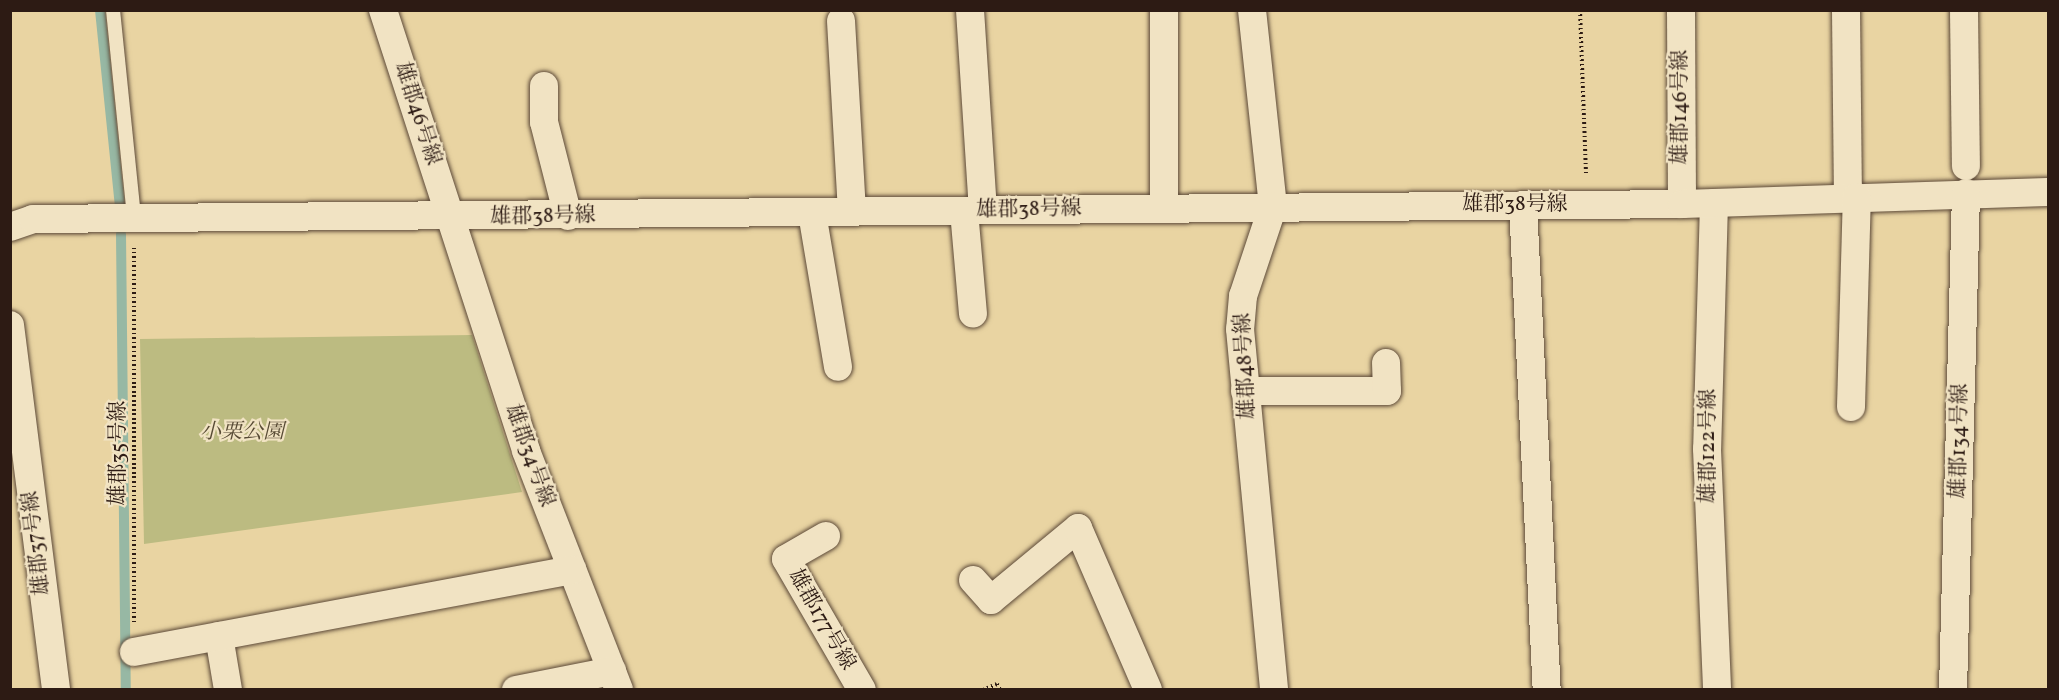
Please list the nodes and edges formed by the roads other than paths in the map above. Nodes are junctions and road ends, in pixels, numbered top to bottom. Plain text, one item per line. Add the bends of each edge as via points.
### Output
1 (113, 10) edge
2 (383, 10) edge
3 (970, 10) edge
4 (1164, 10) edge
5 (1252, 10) edge
6 (1681, 10) edge
7 (1846, 10) edge
8 (1964, 10) edge
9 (841, 21) dead end
10 (544, 86) dead end
11 (1966, 180) junction
12 (2049, 192) edge
13 (1853, 197) junction
14 (1714, 203) junction
15 (1682, 204) junction
16 (1523, 205) junction
17 (1273, 206) junction
18 (1164, 207) junction
19 (974, 211) junction
20 (852, 212) junction
21 (812, 213) junction
22 (568, 216) junction
23 (134, 218) junction
24 (451, 218) junction
25 (10, 227) edge
26 (973, 314) dead end
27 (10, 325) edge
28 (1386, 363) dead end
29 (838, 368) dead end
30 (1245, 391) junction
31 (1851, 407) dead end
32 (826, 536) dead end
33 (572, 570) junction
34 (973, 580) dead end
35 (219, 636) junction
36 (134, 652) road end
37 (615, 680) edge
38 (56, 690) edge
39 (228, 690) edge
40 (516, 690) edge
41 (862, 690) edge
42 (1148, 690) edge
43 (1274, 690) edge
44 (1547, 690) edge
45 (1717, 690) edge
46 (1953, 690) edge

1 - 23 lane
2 - 24 street, 雄郡46号線
3 - 19 street
4 - 18 street
5 - 17 street, 雄郡48号線
6 - 15 street, 雄郡146号線
7 - 13 street
8 - 11 street, 雄郡134号線
9 - 20 street
10 - 22 street via 544,122
11 - 12 street, 雄郡38号線
11 - 13 street, 雄郡38号線
11 - 46 street, 雄郡134号線
13 - 14 street, 雄郡38号線
13 - 31 street
14 - 15 street, 雄郡38号線
14 - 45 street, 雄郡122号線 via 1707,449
15 - 16 street, 雄郡38号線
16 - 17 street, 雄郡38号線
16 - 44 street
17 - 18 street, 雄郡38号線
17 - 30 street, 雄郡48号線 via 1243,296
18 - 19 street, 雄郡38号線
19 - 20 street, 雄郡38号線
19 - 26 street
20 - 21 street, 雄郡38号線
21 - 22 street, 雄郡38号線
21 - 29 street
22 - 24 street, 雄郡38号線
23 - 24 street, 雄郡38号線
23 - 25 street, 雄郡38号線 via 33,219
24 - 33 street, 雄郡34号線 via 526,451
27 - 38 street, 雄郡37号線
28 - 30 street via 1387,391
30 - 43 street, 雄郡48号線
32 - 41 street, 雄郡177号線 via 786,560
33 - 35 street
33 - 37 street, 雄郡34号線
34 - 42 street via 991,600 1078,528
35 - 36 street
35 - 39 street
37 - 40 street

